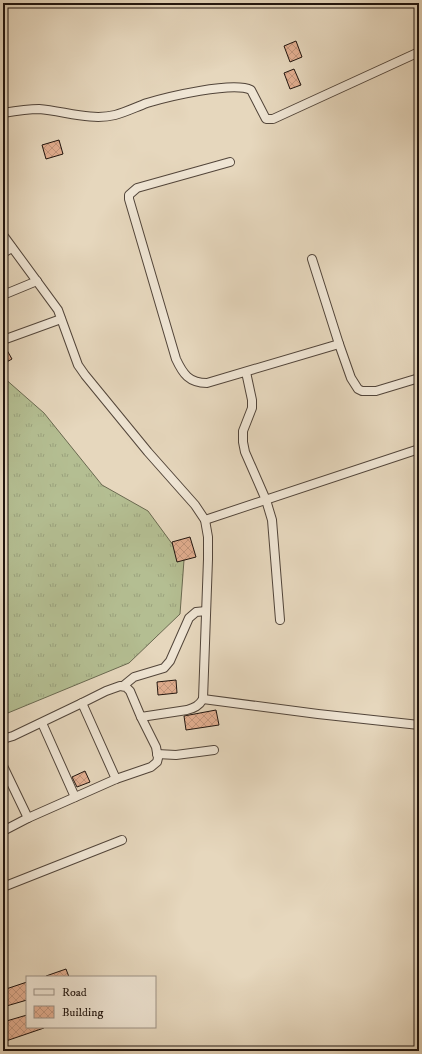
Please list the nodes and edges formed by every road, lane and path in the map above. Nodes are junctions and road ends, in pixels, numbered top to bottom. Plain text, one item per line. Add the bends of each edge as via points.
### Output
1 (4, 3) edge
2 (3, 23) edge
3 (419, 52) edge
4 (3, 113) edge
5 (230, 162) dead end
6 (3, 235) edge
7 (12, 248) junction
8 (3, 253) edge
9 (312, 259) dead end
10 (37, 281) junction
11 (3, 294) edge
12 (61, 319) junction
13 (3, 340) edge
14 (339, 344) junction
15 (246, 372) junction
16 (419, 378) edge
17 (419, 449) edge
18 (266, 500) junction
19 (205, 520) junction
20 (206, 611) junction
21 (280, 620) dead end
22 (124, 686) junction
23 (203, 699) junction
24 (82, 703) junction
25 (141, 717) junction
26 (42, 723) junction
27 (419, 725) edge
28 (3, 739) edge
29 (214, 750) dead end
30 (157, 754) junction
31 (3, 766) edge
32 (116, 779) junction
33 (75, 797) junction
34 (28, 818) junction
35 (3, 831) edge
36 (122, 840) dead end
37 (3, 887) edge

1 - 2 street
3 - 4 street via 273,119 266,118 251,90 243,88 194,92 108,116 39,109
5 - 15 street via 137,188 129,195 129,199 180,368 191,380 199,383
6 - 7 street
7 - 8 street
7 - 10 street
9 - 14 street
10 - 11 street
10 - 12 street via 58,310
12 - 13 street
12 - 19 street via 78,365 85,375
14 - 15 street
14 - 16 street via 354,384 362,391 376,390
15 - 18 street via 252,408 243,431 243,442
17 - 18 street
18 - 19 street
18 - 21 street via 272,520
19 - 20 street via 208,538
20 - 22 street via 196,612 189,618 170,661 164,668 134,677
20 - 23 street
22 - 24 street via 112,688
22 - 25 street via 130,691
23 - 25 street via 198,706 187,710
23 - 27 street
24 - 26 street
24 - 32 street
25 - 30 street
26 - 28 street
26 - 33 street
29 - 30 street
30 - 32 street via 157,762 151,767
31 - 34 street
32 - 33 street
33 - 34 street
34 - 35 street
36 - 37 street

